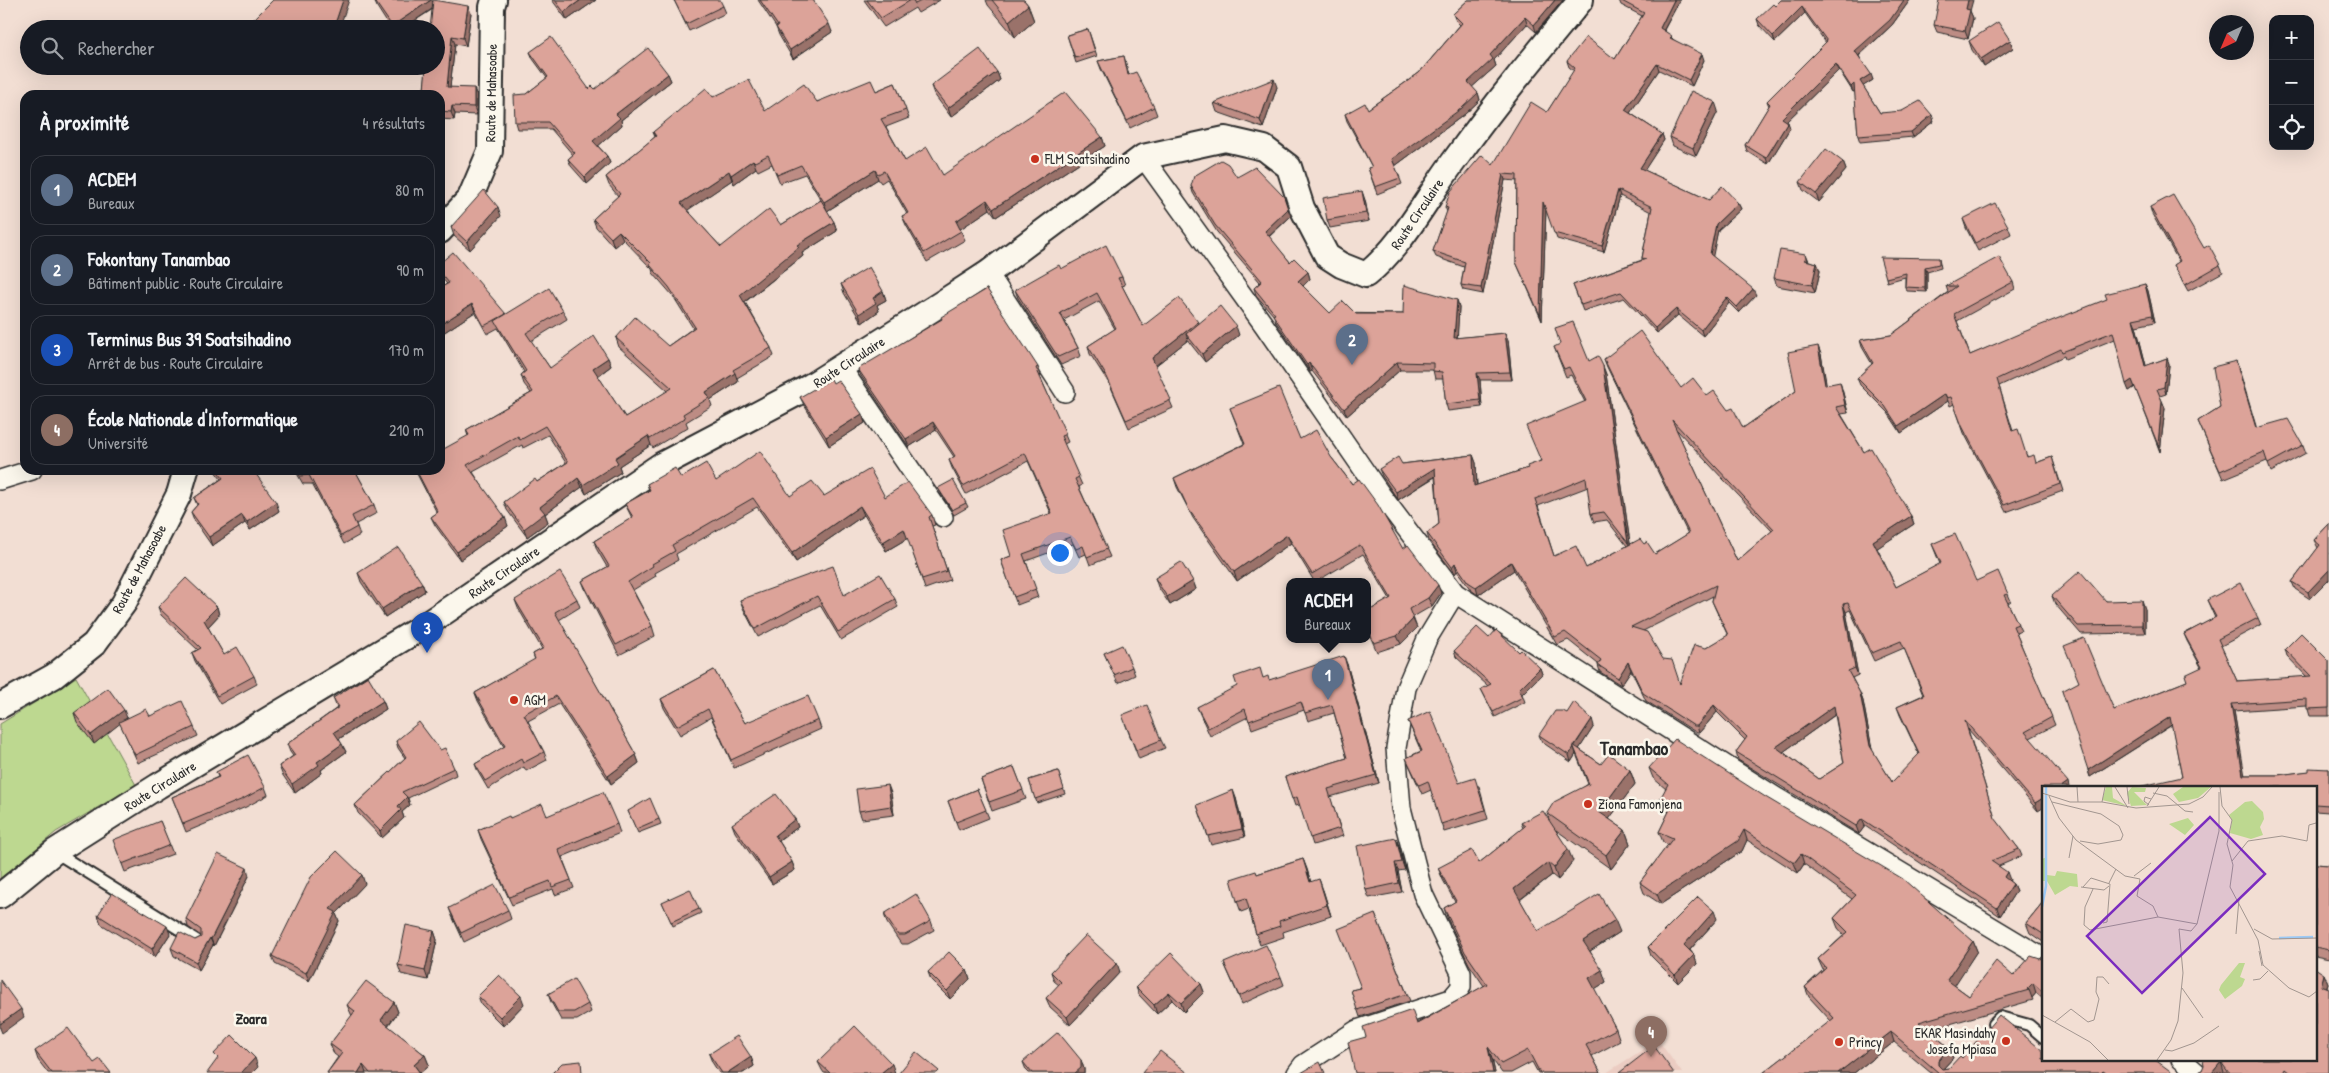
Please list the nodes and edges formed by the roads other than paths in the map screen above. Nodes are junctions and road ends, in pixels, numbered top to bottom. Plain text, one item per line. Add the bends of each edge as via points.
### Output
1 (1581, 0) edge
2 (496, 2) edge
3 (1143, 157) junction
4 (445, 226) edge
5 (988, 273) junction
6 (840, 366) junction
7 (1065, 392) dead end
8 (20, 474) edge
9 (185, 475) edge
10 (0, 480) edge
11 (942, 517) dead end
12 (1455, 592) junction
13 (0, 706) edge
14 (54, 852) junction
15 (0, 896) edge
16 (198, 942) edge
17 (2042, 957) edge
18 (1987, 1031) edge
19 (2042, 1037) edge
20 (2182, 1060) edge
21 (1297, 1073) edge
22 (2197, 1073) edge

1 - 3 street, Route Circulaire via 1498,100 1406,234 1366,275 1327,256 1302,208 1289,167 1264,148 1224,139
2 - 4 street, Route de Mahasoabe via 490,151 470,198
3 - 5 street, Route Circulaire
3 - 12 street via 1380,494
5 - 6 street, Route Circulaire
5 - 7 street
6 - 11 street
6 - 14 street, Route Circulaire via 809,387 661,465 424,626
8 - 10 street
9 - 13 street, Route de Mahasoabe via 179,494 124,603 94,644 54,676
12 - 17 street via 1777,798
12 - 21 street via 1427,639 1406,688 1396,748 1401,808 1424,894 1461,973 1461,987 1451,999 1357,1030 1303,1065
14 - 15 street, Route Circulaire
14 - 16 lane
18 - 19 lane via 2000,1017 2030,1025
20 - 22 street

